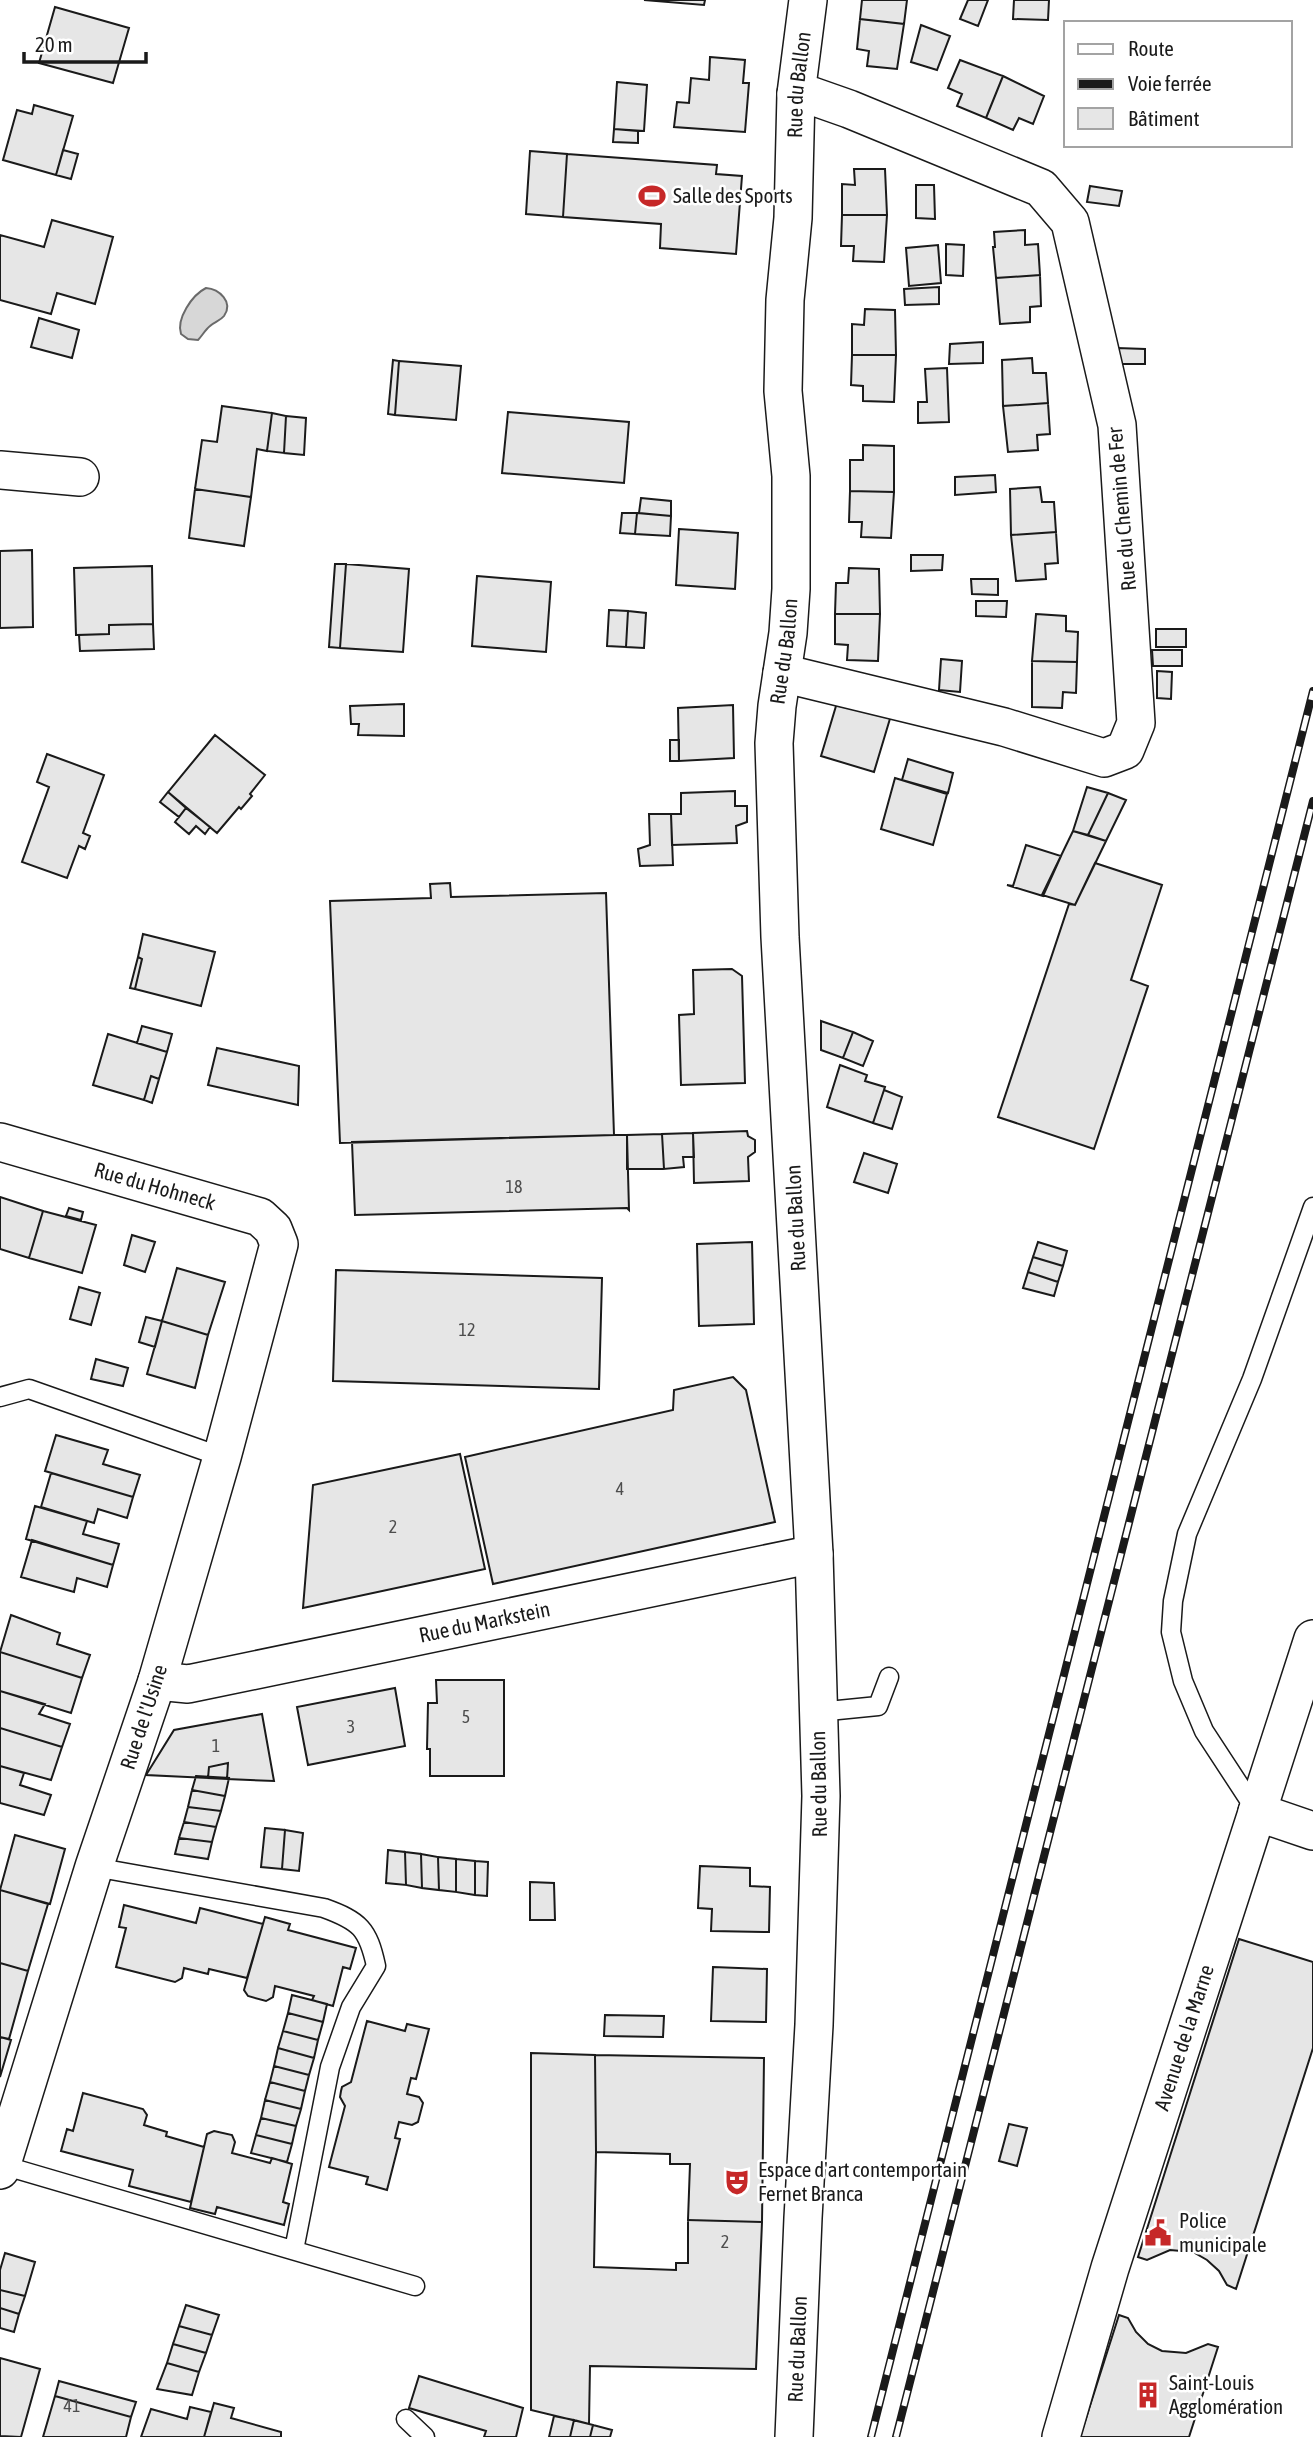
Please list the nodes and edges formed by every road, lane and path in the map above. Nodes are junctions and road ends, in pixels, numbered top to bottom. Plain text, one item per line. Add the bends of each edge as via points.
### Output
1 (808, 0) edge
2 (796, 94) junction
3 (0, 470) edge
4 (80, 477) dead end
5 (782, 673) junction
6 (0, 1142) edge
7 (1313, 1207) edge
8 (277, 1260) joint
9 (0, 1397) edge
10 (222, 1457) junction
11 (814, 1554) junction
12 (1313, 1639) edge
13 (889, 1678) dead end
14 (157, 1681) junction
15 (818, 1712) junction
16 (1257, 1812) junction
17 (1313, 1831) edge
18 (94, 1867) junction
19 (1, 2167) edge
20 (294, 2250) junction
21 (415, 2286) dead end
22 (406, 2419) dead end
23 (425, 2437) edge
24 (794, 2437) edge
25 (1061, 2437) edge

1 - 2 street, Rue du Ballon
2 - 5 street, Rue du Ballon via 793,218 785,300 783,391 791,476 790,589
2 - 5 street, Rue du Chemin de Fer via 849,109 1041,188 1070,222 1117,425 1136,723 1125,750 1104,758 1004,727
3 - 4 street
5 - 11 street, Rue du Ballon via 774,743 775,805
6 - 8 street, Rue du Hohneck via 260,1217 273,1229 279,1244
7 - 16 lane via 1252,1379 1186,1534 1173,1601 1171,1632 1183,1681 1205,1731
8 - 10 street, Rue de l'Usine
9 - 10 lane via 29,1389
10 - 14 street, Rue de l'Usine
11 - 14 street, Rue du Markstein via 188,1684
11 - 15 street, Rue du Ballon
12 - 16 street, Avenue de la Marne
13 - 15 lane via 878,1706
14 - 18 street, Rue de l'Usine
15 - 24 street, Rue du Ballon via 819,1917
16 - 17 street
16 - 25 street, Avenue de la Marne via 1110,2268
18 - 19 street, Rue de l'Usine
18 - 20 lane via 324,1908 368,1935 376,1966 351,2007 330,2067
19 - 20 lane
20 - 21 lane
22 - 23 lane

